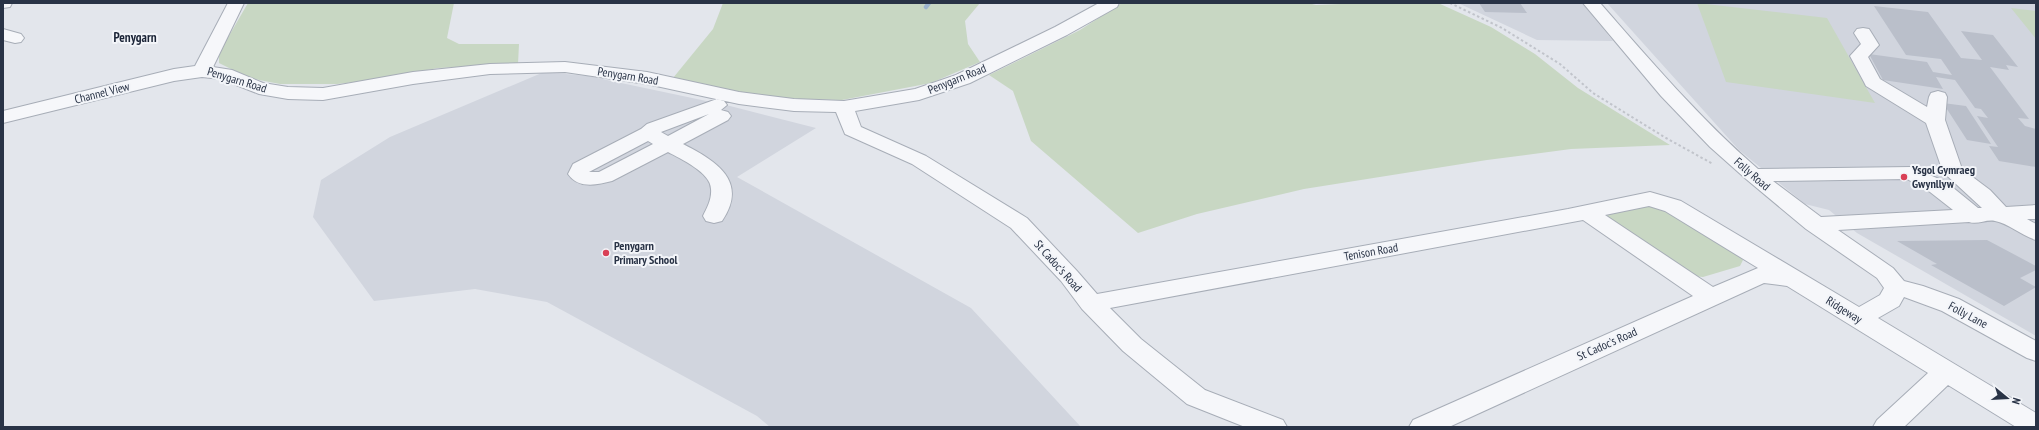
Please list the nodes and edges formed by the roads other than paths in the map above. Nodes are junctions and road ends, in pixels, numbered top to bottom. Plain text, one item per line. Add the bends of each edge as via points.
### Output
1 (236, 3) edge
2 (1111, 3) edge
3 (1591, 3) edge
4 (1863, 33) dead end
5 (202, 71) junction
6 (1938, 97) dead end
7 (739, 98) junction
8 (844, 107) junction
9 (721, 116) dead end
10 (3, 117) edge
11 (1935, 120) junction
12 (648, 133) junction
13 (667, 144) junction
14 (1753, 175) junction
15 (1650, 198) joint
16 (1586, 212) junction
17 (2036, 212) edge
18 (2001, 215) junction
19 (714, 216) dead end
20 (1975, 217) junction
21 (1814, 224) junction
22 (2036, 233) edge
23 (1794, 278) junction
24 (1896, 287) junction
25 (1711, 297) junction
26 (1091, 303) junction
27 (1858, 319) junction
28 (2036, 352) edge
29 (1946, 371) junction
30 (2036, 426) edge
31 (1273, 427) edge
32 (1423, 427) edge
33 (1887, 427) edge

1 - 5 street, Penygarn Road
2 - 8 street, Penygarn Road via 1061,31 963,79 919,94
3 - 14 street, Folly Road via 1671,95 1716,142
4 - 11 street via 1870,45 1859,56 1873,82
5 - 7 street, Penygarn Road via 225,74 259,88 288,93 323,94 413,78 490,69 565,67 646,78
5 - 10 street, Channel View via 174,75
6 - 11 street
7 - 8 street, Penygarn Road via 794,105
7 - 12 street via 654,128
8 - 26 street, St Cadoc's Road via 852,130 918,160 1019,223
9 - 13 street
11 - 18 street via 1953,172 1982,195
12 - 13 street
12 - 13 street via 580,168 578,174 582,178 594,179 605,176
13 - 19 street via 715,172 722,186 720,204
14 - 20 street via 1911,173 1938,187
14 - 21 street, Folly Road
15 - 16 street, Tenison Road
15 - 23 street, Ridgeway via 1673,206
16 - 25 street
16 - 26 street, Tenison Road
17 - 18 street
18 - 20 street
18 - 22 street
20 - 21 street
21 - 24 street, Folly Road via 1884,273
23 - 25 street, St Cadoc's Road via 1761,275
23 - 27 street, Ridgeway
24 - 27 street via 1890,300
24 - 28 street, Folly Lane via 1945,303
25 - 32 street, St Cadoc's Road
26 - 31 street, St Cadoc's Road via 1132,345 1196,397
27 - 29 street, Ridgeway
29 - 30 street, Ridgeway
29 - 33 street

